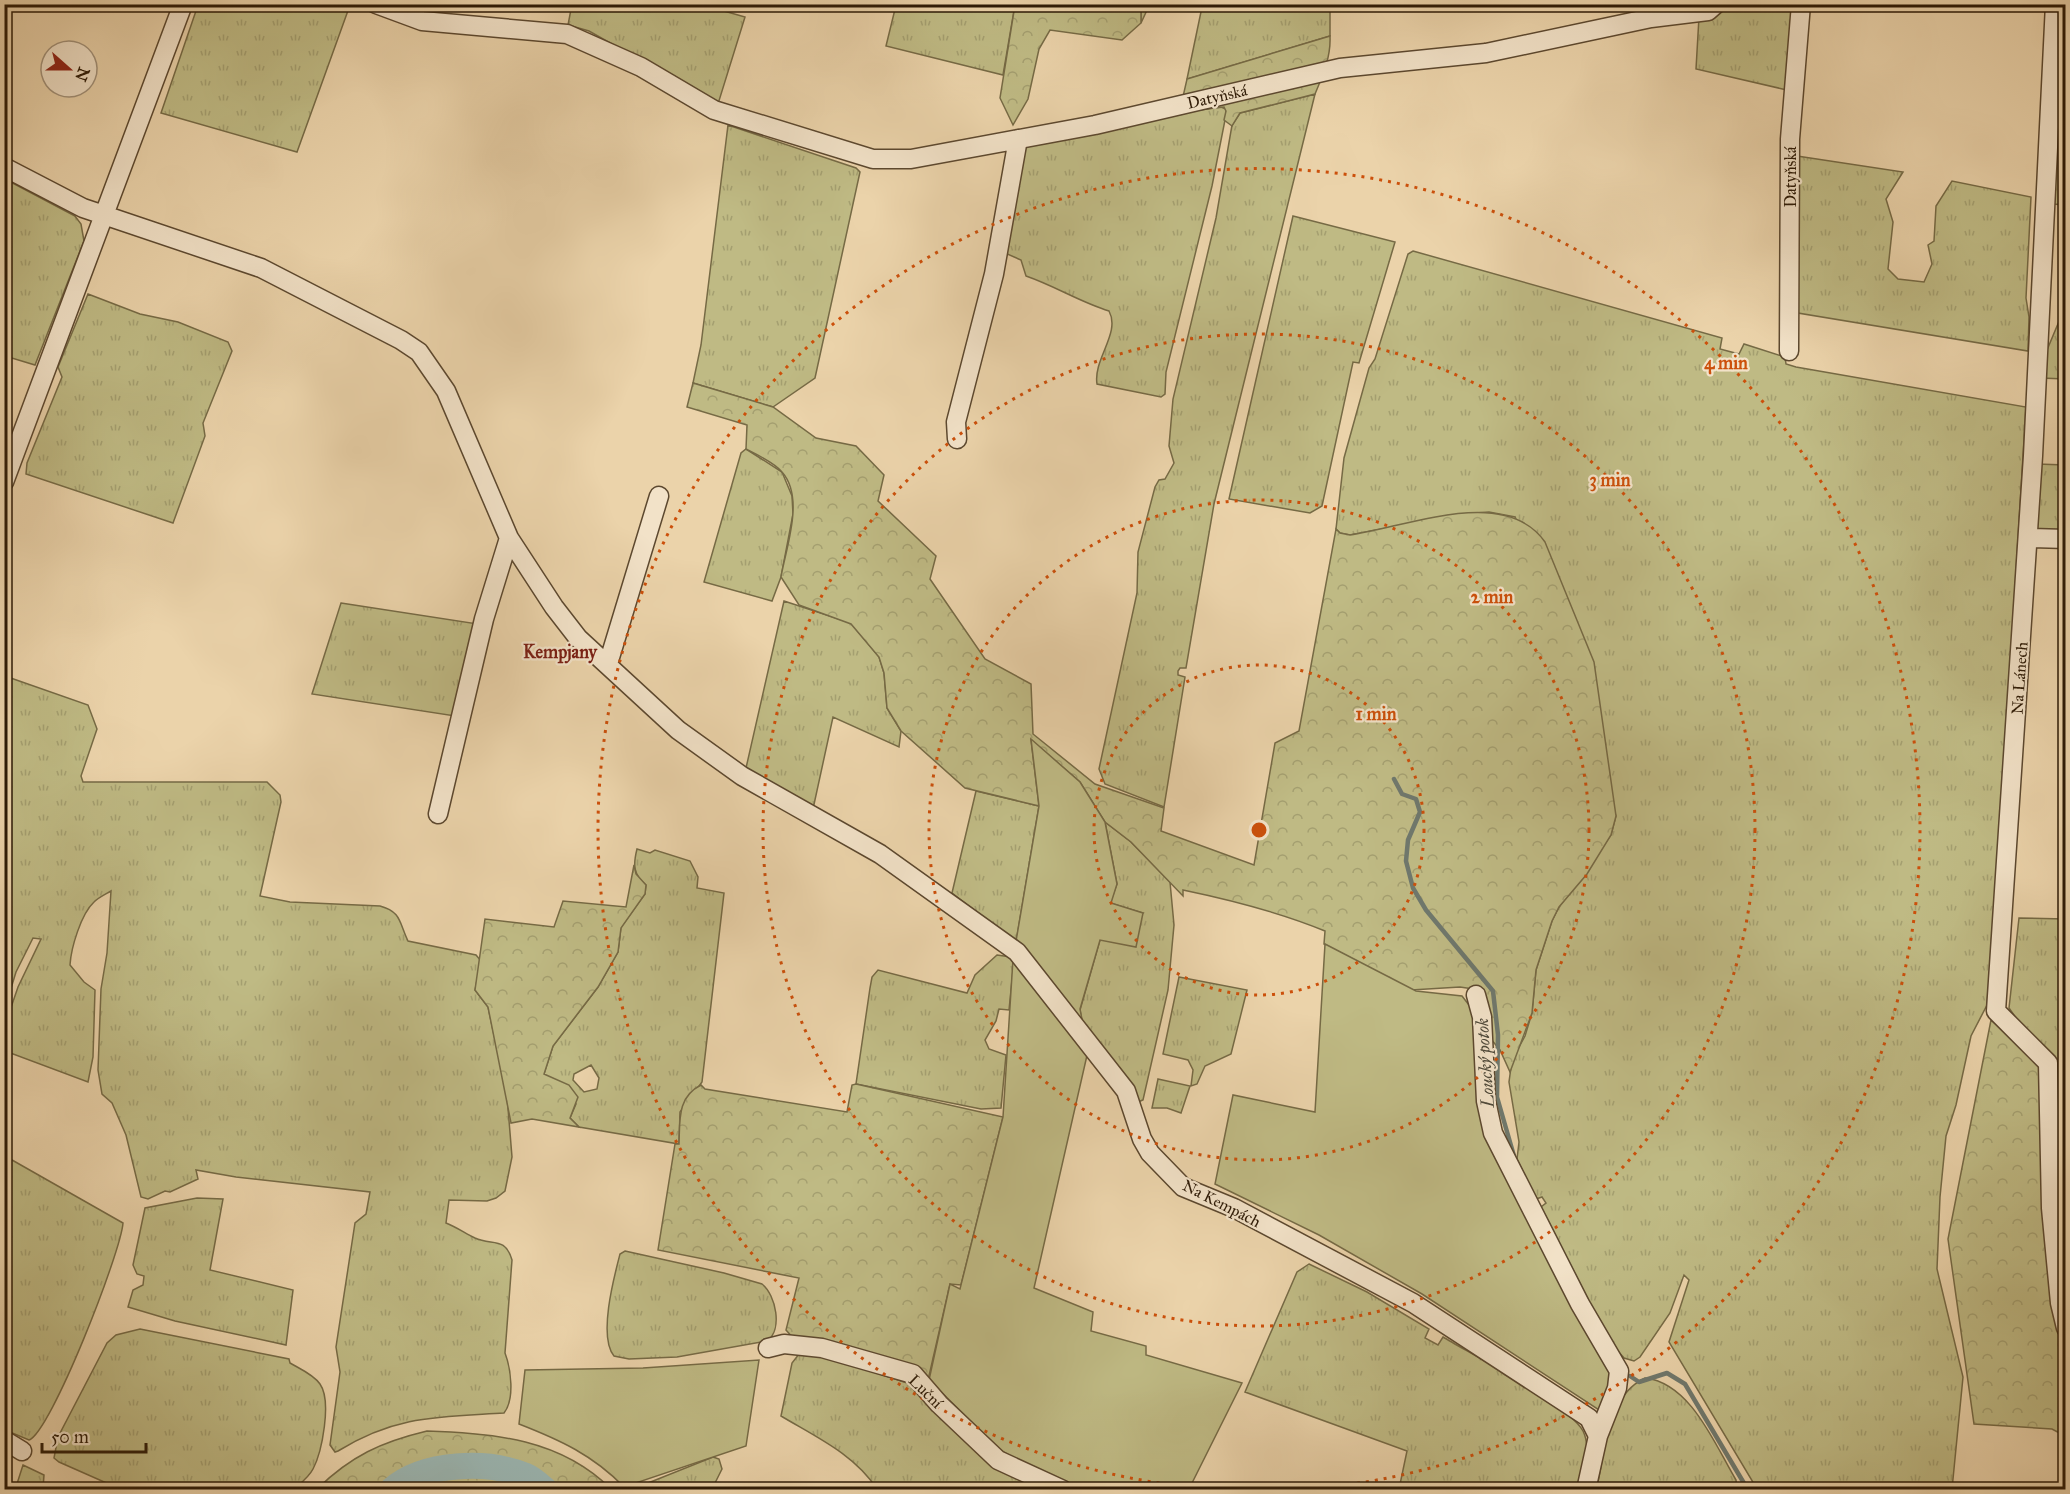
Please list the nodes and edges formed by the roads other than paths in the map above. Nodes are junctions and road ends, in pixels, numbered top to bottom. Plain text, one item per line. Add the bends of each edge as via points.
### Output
1 (183, 4) edge
2 (376, 4) edge
3 (1716, 4) edge
4 (1801, 4) edge
5 (2055, 4) edge
6 (1018, 139) junction
7 (4, 167) edge
8 (106, 216) junction
9 (1789, 351) dead end
10 (957, 439) dead end
11 (4, 482) edge
12 (659, 496) dead end
13 (508, 538) junction
14 (2028, 538) junction
15 (2066, 539) edge
16 (608, 664) junction
17 (438, 814) dead end
18 (1476, 995) dead end
19 (2058, 1207) edge
20 (2066, 1328) edge
21 (768, 1348) dead end
22 (1598, 1436) junction
23 (4, 1440) edge
24 (22, 1451) dead end
25 (1063, 1490) edge
26 (1586, 1490) edge

1 - 8 street
2 - 6 street, Datyňská via 422,21 567,34 641,67 714,110 873,159 911,159
3 - 6 street, Datyňská via 1708,11 1651,18 1486,53 1340,68
4 - 9 street, Datyňská via 1790,139
5 - 14 street, Na Lánech
6 - 10 street via 994,274 956,422
7 - 8 street, Na Kempách
8 - 11 street
8 - 13 street, Na Kempách via 261,268 419,352 446,391
12 - 16 street
13 - 16 street, Na Kempách via 566,625
13 - 17 street via 481,630
14 - 15 street
14 - 19 street, Na Lánech via 1996,1011 2048,1063
16 - 22 street, Na Kempách via 678,730 742,776 880,854 1017,952 1126,1091 1150,1153 1183,1186 1413,1303 1589,1418
18 - 22 street via 1482,1017 1486,1101 1493,1133 1618,1371 1617,1388
19 - 20 street, Na Lánech via 2060,1303
21 - 25 street, Luční via 784,1344 822,1348 913,1374 998,1460
22 - 26 street
23 - 24 street

